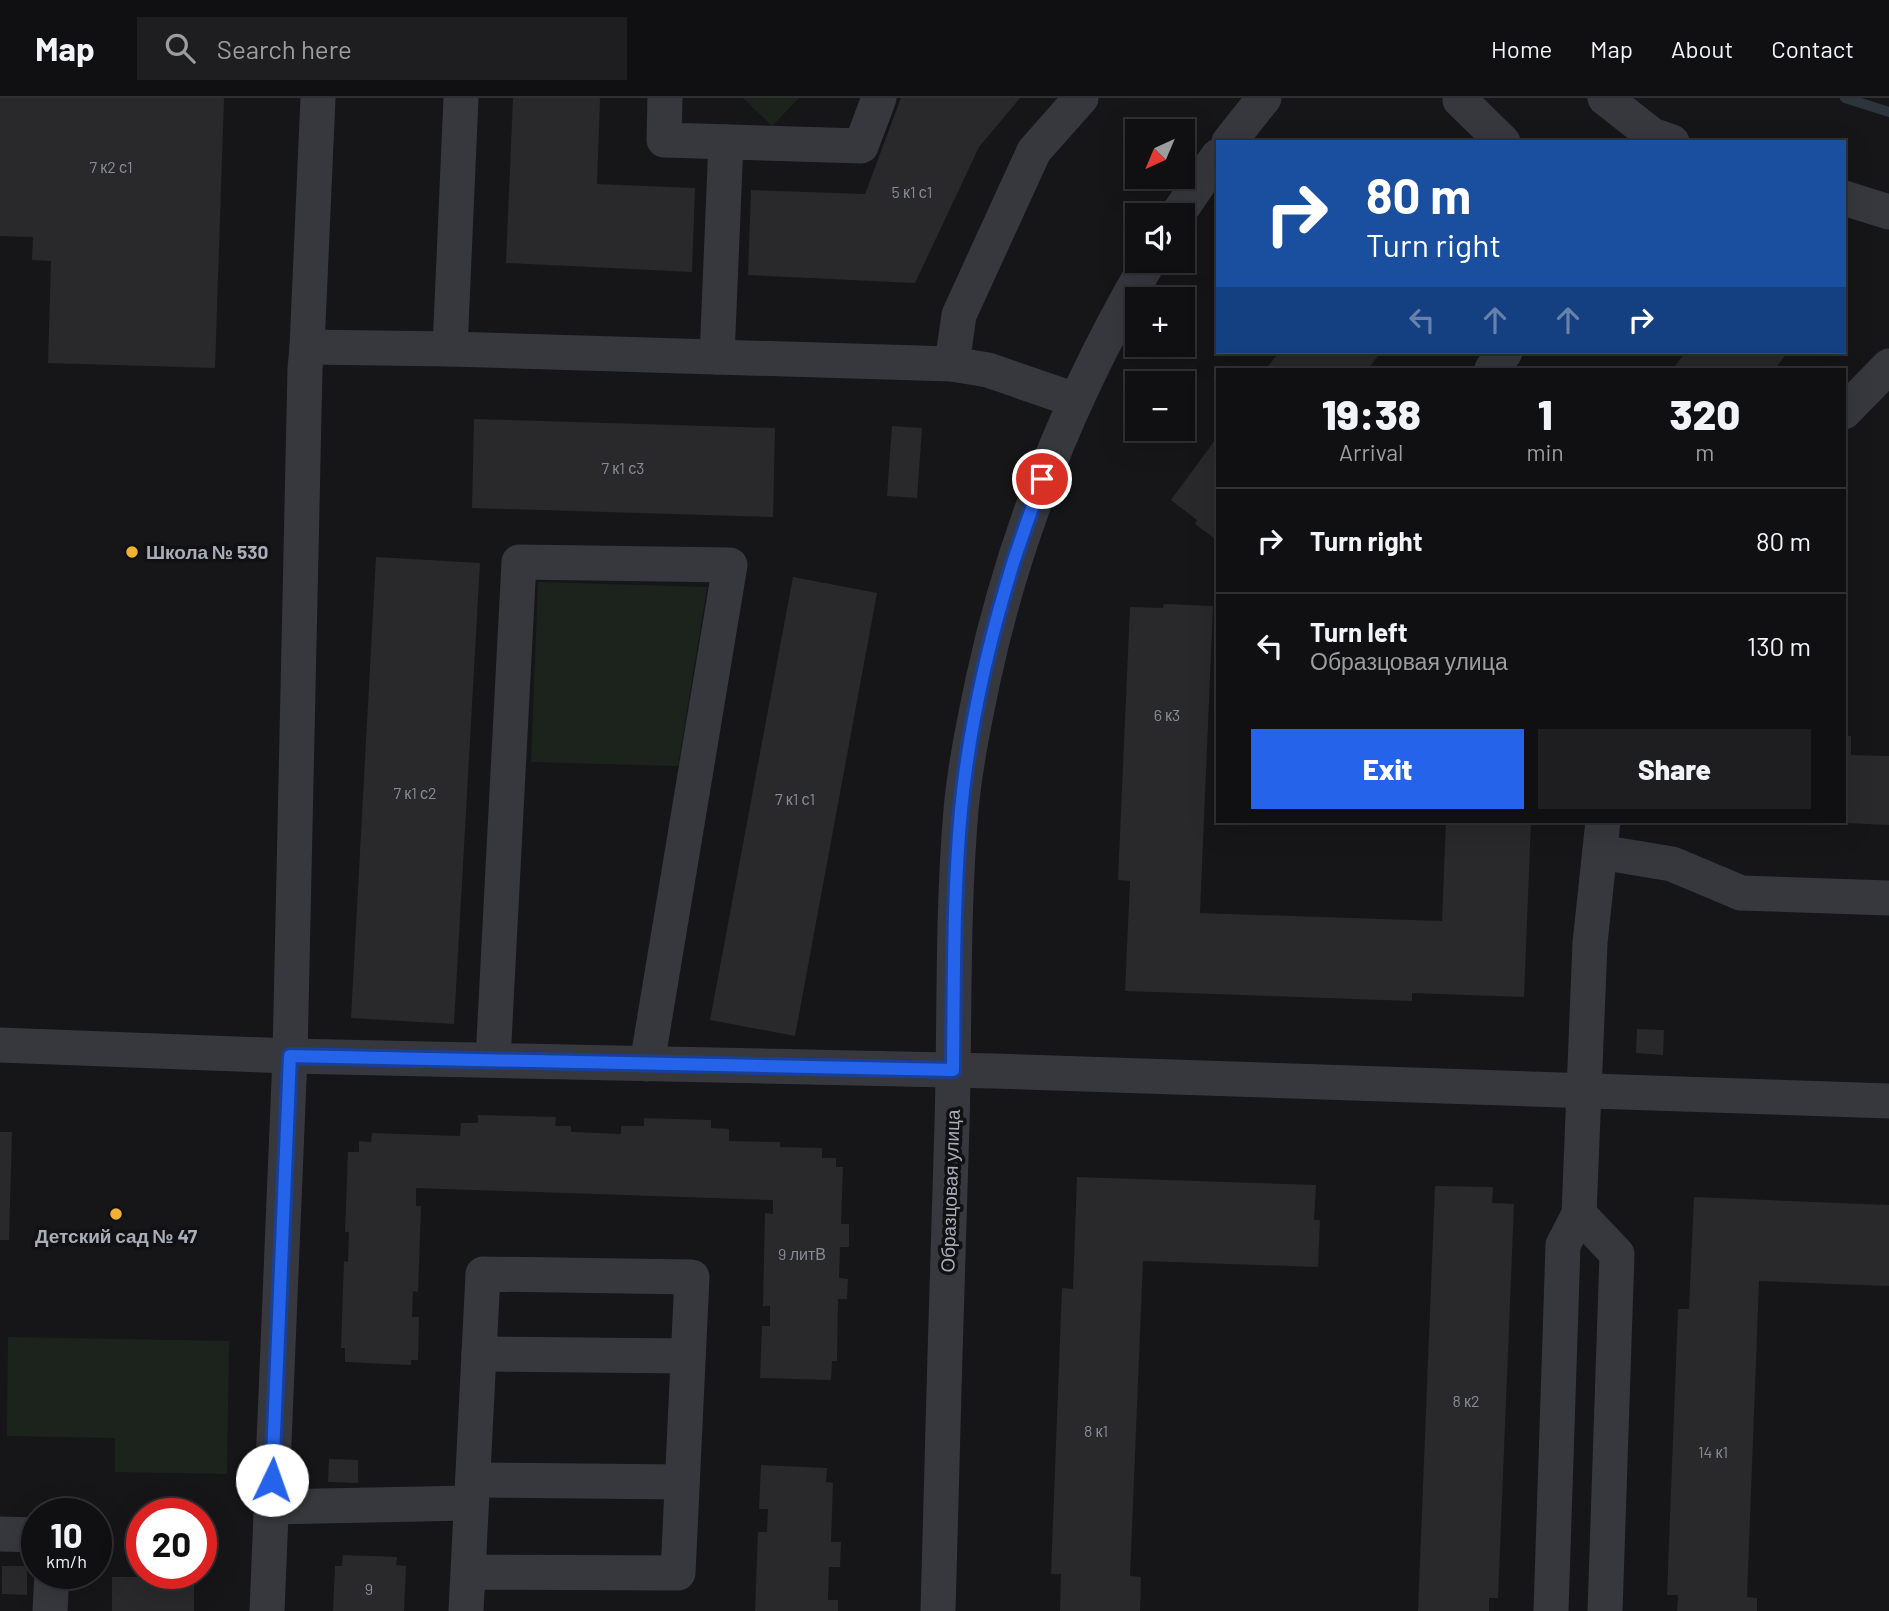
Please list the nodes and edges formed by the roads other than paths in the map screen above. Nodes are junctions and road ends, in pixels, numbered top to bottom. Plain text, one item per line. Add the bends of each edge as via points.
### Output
1 (318, 98) edge
2 (461, 98) edge
3 (666, 98) edge
4 (879, 98) edge
5 (1081, 98) edge
6 (1264, 98) edge
7 (1605, 98) edge
8 (1460, 100) edge
9 (1231, 140) edge
10 (1501, 140) edge
11 (1658, 140) edge
12 (726, 142) junction
13 (1216, 159) edge
14 (1846, 199) edge
15 (1185, 203) edge
16 (1889, 212) edge
17 (1142, 273) edge
18 (307, 347) junction
19 (450, 349) junction
20 (1503, 354) edge
21 (717, 357) junction
22 (952, 364) junction
23 (1889, 366) edge
24 (1493, 368) edge
25 (1075, 400) junction
26 (1846, 410) edge
27 (1602, 836) edge
28 (1889, 898) edge
29 (0, 1045) edge
30 (290, 1056) junction
31 (493, 1060) junction
32 (647, 1064) junction
33 (953, 1070) junction
34 (1584, 1090) junction
35 (1889, 1101) edge
36 (1579, 1214) junction
37 (479, 1353) junction
38 (688, 1356) junction
39 (682, 1482) junction
40 (472, 1492) junction
41 (271, 1507) junction
42 (0, 1534) edge
43 (21, 1535) edge
44 (468, 1572) junction
45 (51, 1589) edge
46 (50, 1611) edge
47 (267, 1611) edge
48 (466, 1611) edge
49 (938, 1611) edge
50 (1551, 1611) edge
51 (1605, 1611) edge

1 - 18 street
2 - 19 street
3 - 12 street via 664,140
4 - 12 street via 861,146
5 - 22 street via 1034,151 959,315
6 - 9 street
7 - 11 street
8 - 10 street
12 - 21 street
13 - 15 street
14 - 16 street
17 - 25 street, Образцовая улица
18 - 19 street
18 - 30 street
19 - 21 street
20 - 24 street
21 - 22 street
22 - 25 street via 988,370
23 - 26 street
25 - 33 street, Образцовая улица via 1014,561 973,728 961,808 956,891
27 - 28 street via 1741,893
27 - 34 street via 1590,943
29 - 30 street
30 - 31 street
30 - 41 street
31 - 32 street
31 - 32 street via 519,562 730,565
32 - 33 street
33 - 34 street
33 - 49 street, Образцовая улица
34 - 35 street
34 - 36 street
36 - 50 street via 1563,1245
36 - 51 street via 1617,1254
37 - 38 street
37 - 38 street via 482,1274 692,1277
37 - 40 street
38 - 39 street
39 - 40 street
39 - 44 street via 678,1573
40 - 41 street
40 - 44 street
41 - 47 street
42 - 43 street
44 - 48 street
45 - 46 street

